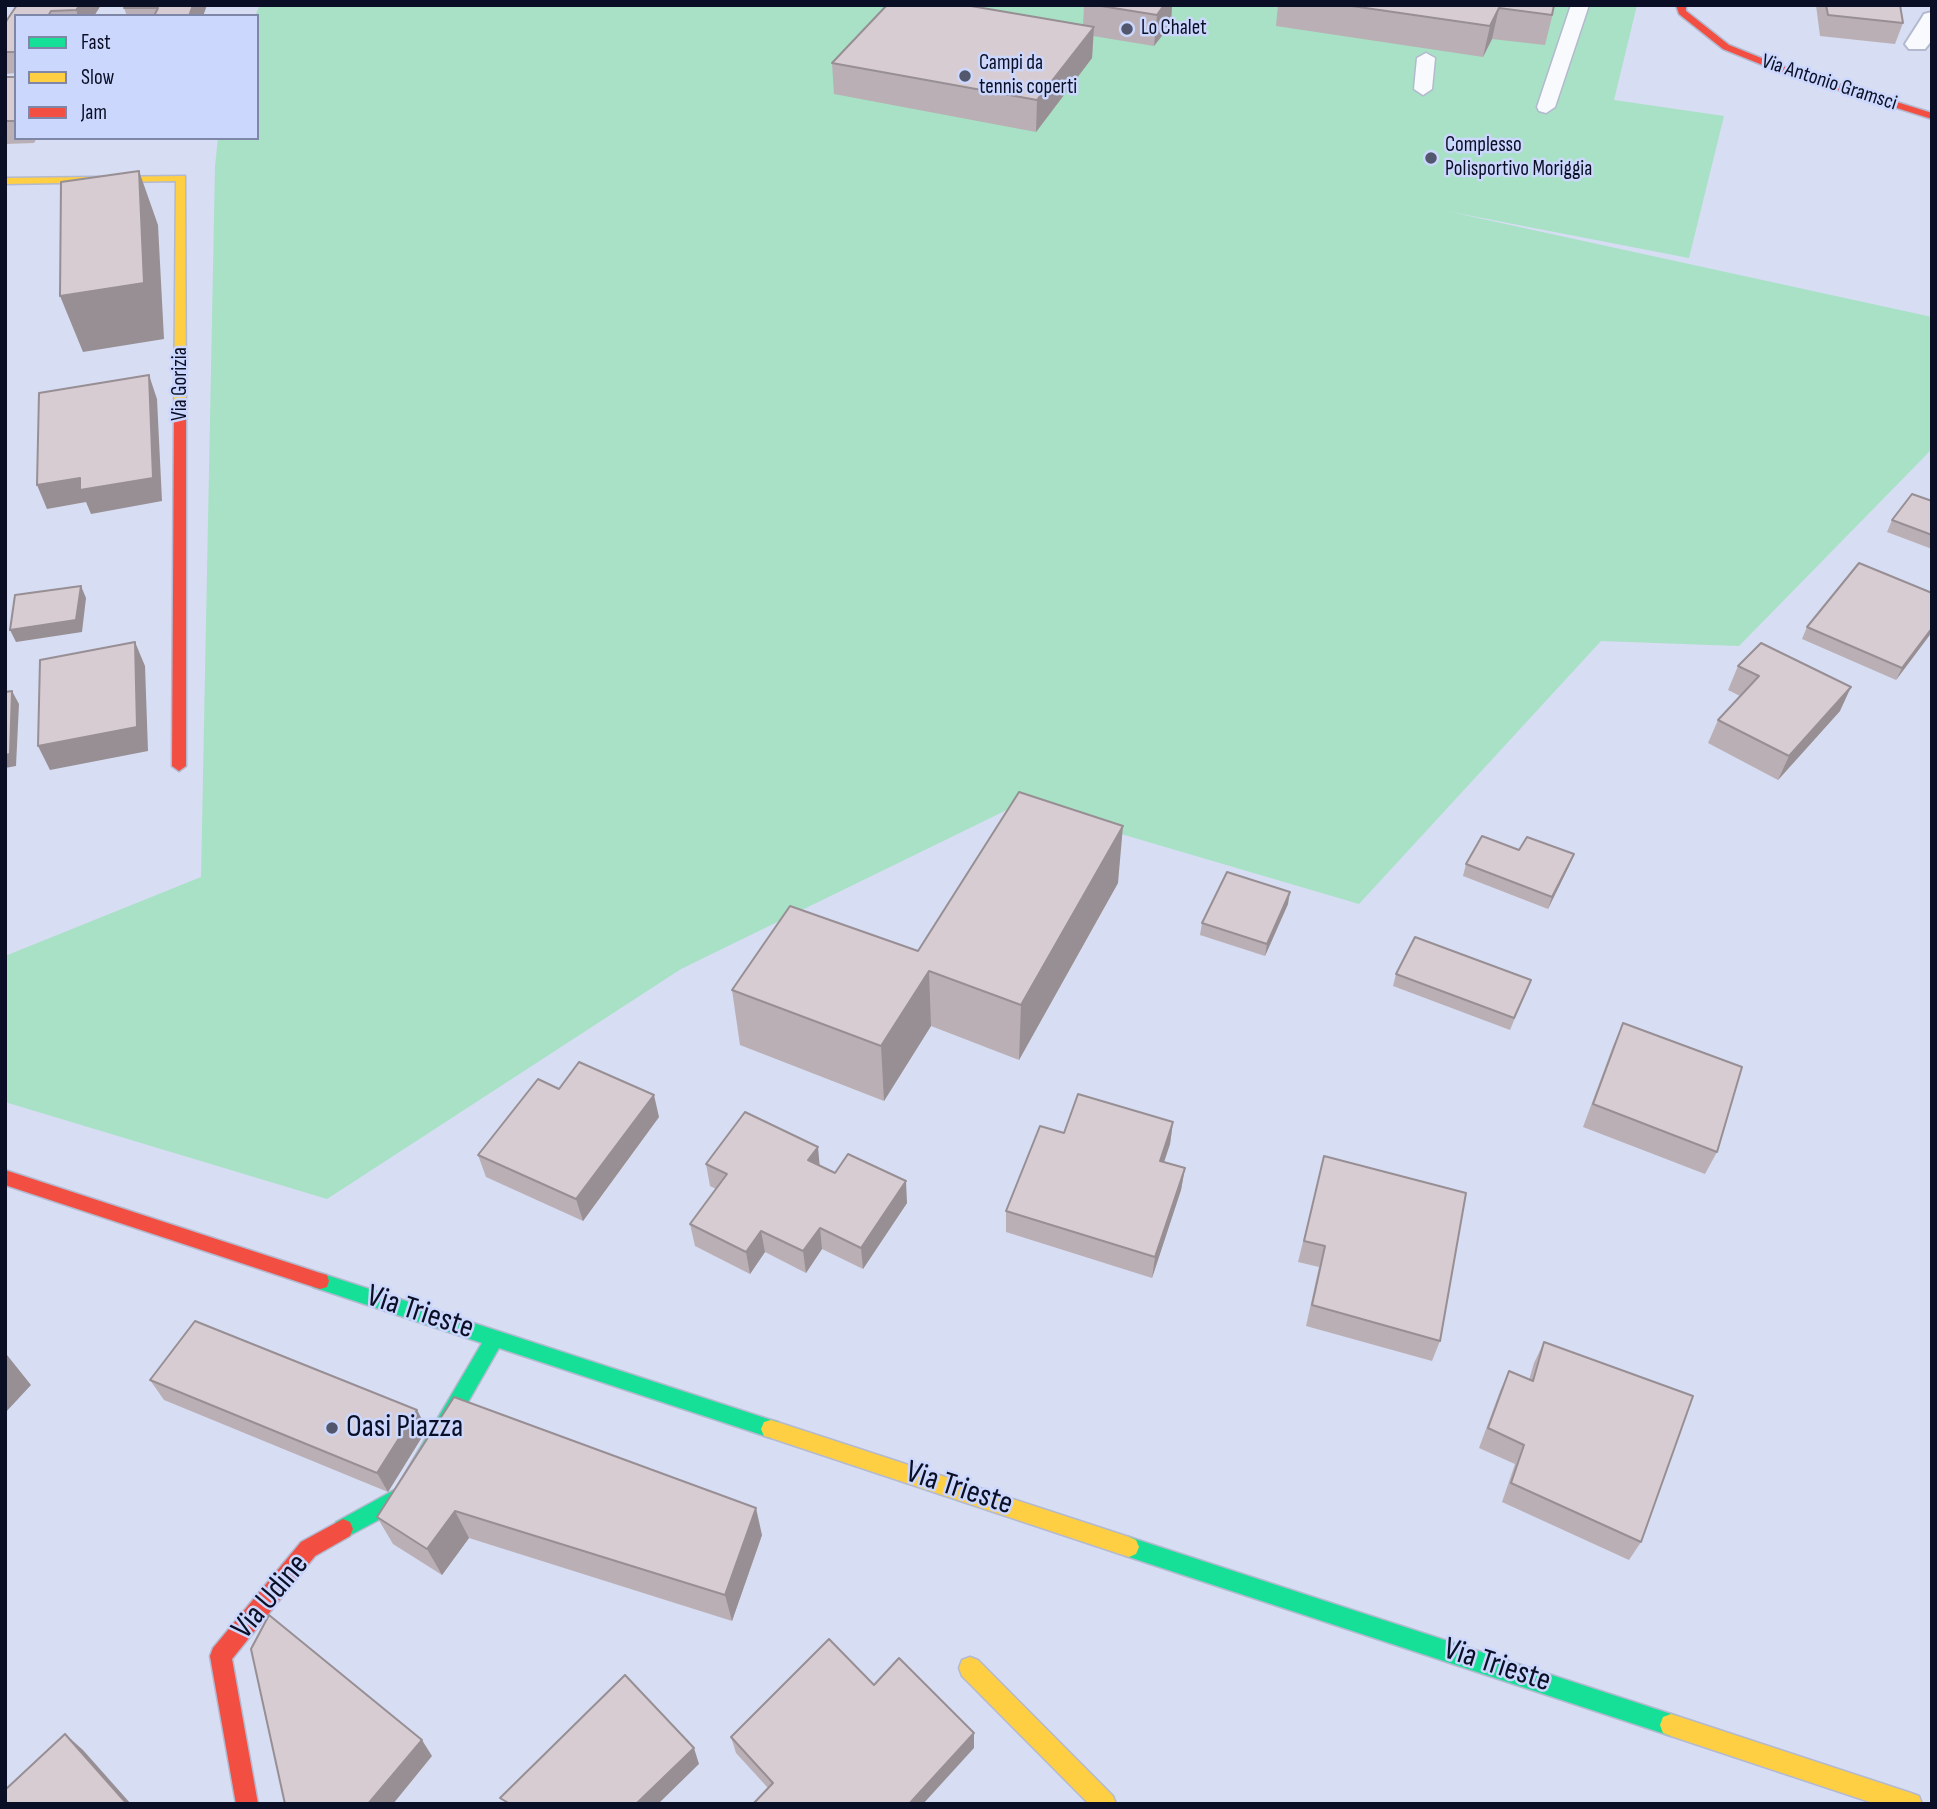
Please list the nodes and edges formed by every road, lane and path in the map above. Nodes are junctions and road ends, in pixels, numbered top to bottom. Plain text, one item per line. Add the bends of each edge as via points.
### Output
1 (1580, 5) edge
2 (1681, 5) edge
3 (1928, 5) edge
4 (1932, 9) edge
5 (1932, 19) edge
6 (1917, 44) dead end
7 (1426, 58) edge
8 (1423, 89) dead end
9 (1546, 107) dead end
10 (1932, 116) edge
11 (5, 181) edge
12 (179, 766) dead end
13 (5, 1177) edge
14 (495, 1337) junction
15 (970, 1668) dead end
16 (247, 1804) edge
17 (1105, 1804) edge
18 (1911, 1804) edge

1 - 9 lane
2 - 10 street, Via Antonio Gramsci via 1682,12 1726,47
3 - 4 street
5 - 6 street
7 - 8 lane
11 - 12 street, Via Gorizia via 181,178
13 - 14 street, Via Trieste
14 - 16 street, Via Udine via 403,1496 308,1549 221,1656
14 - 18 street, Via Trieste
15 - 17 street

